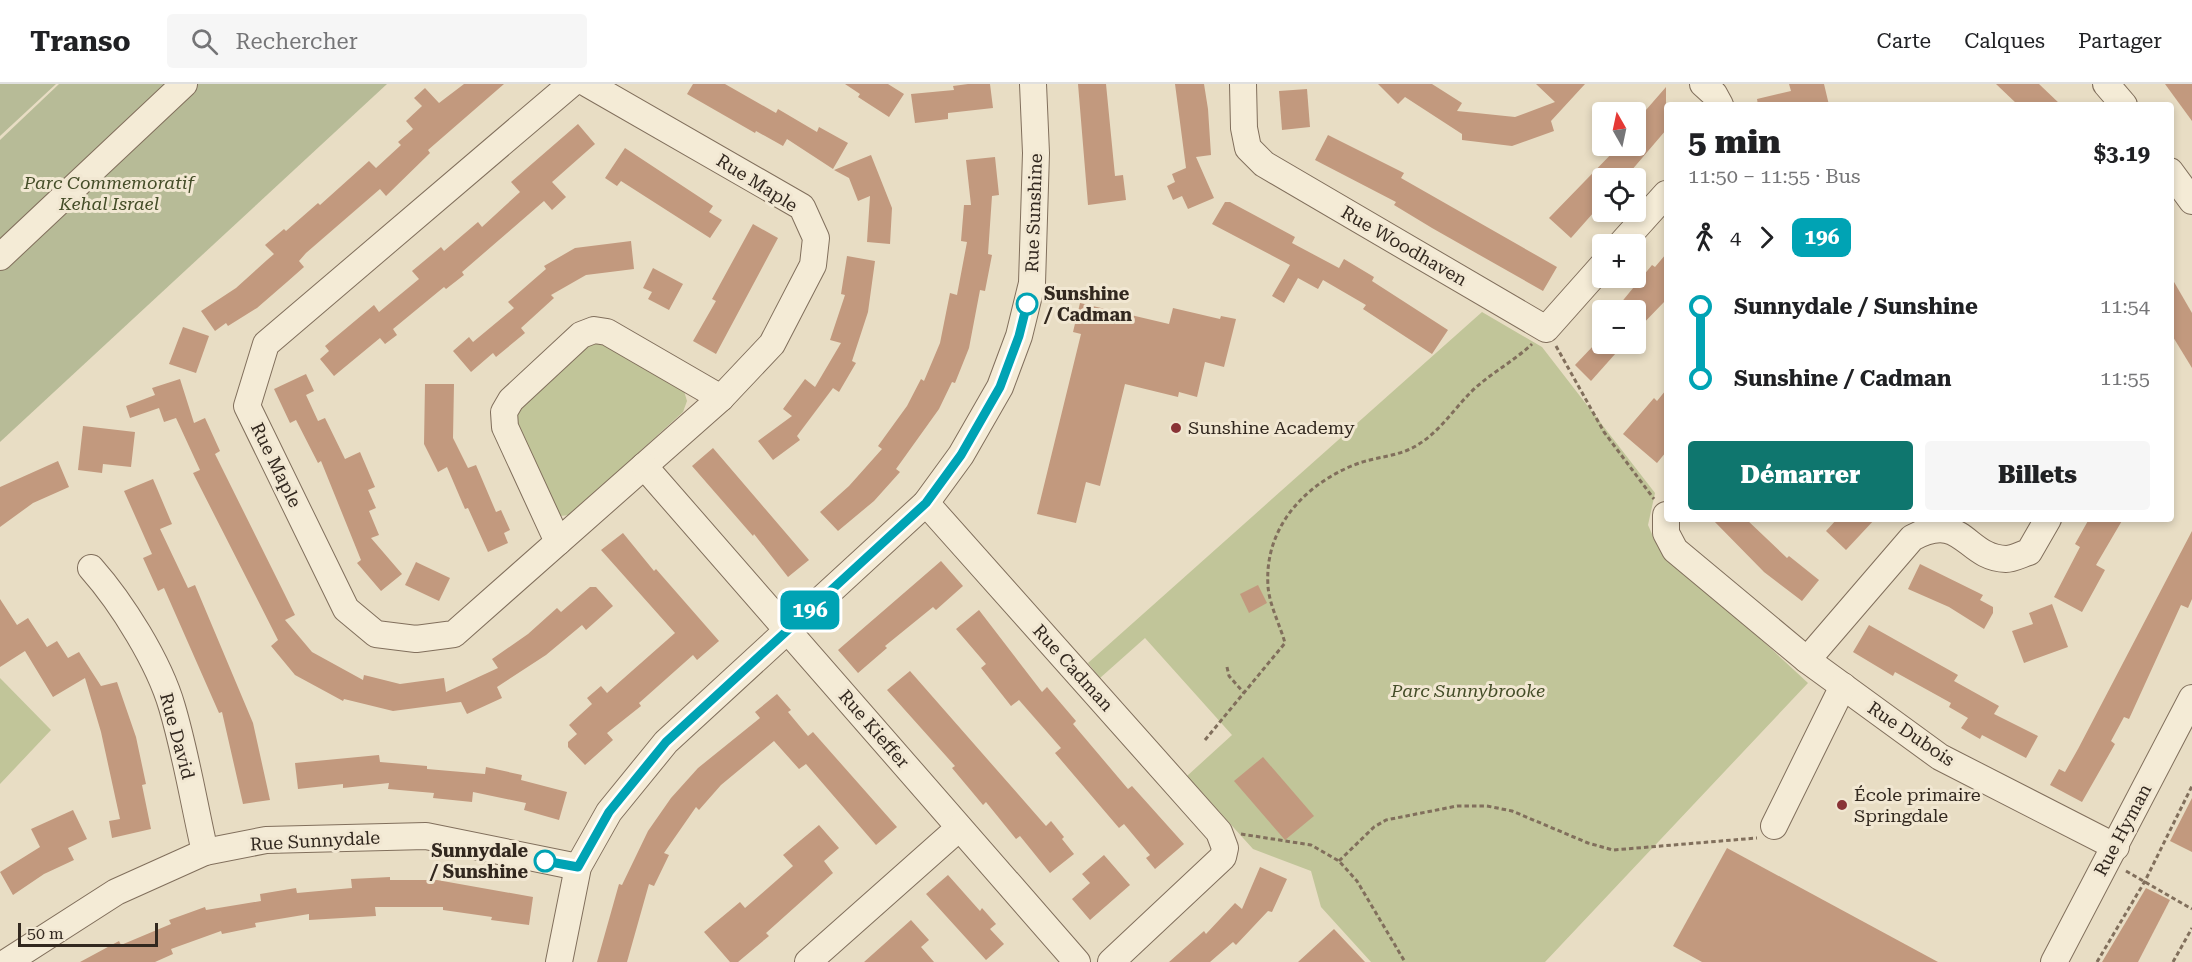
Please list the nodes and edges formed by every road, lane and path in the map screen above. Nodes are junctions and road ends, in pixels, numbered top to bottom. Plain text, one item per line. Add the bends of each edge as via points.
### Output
1 (184, 84) edge
2 (571, 84) edge
3 (588, 84) edge
4 (1034, 84) edge
5 (1243, 84) edge
6 (1703, 84) edge
7 (2106, 84) edge
8 (1718, 102) edge
9 (2121, 102) edge
10 (2174, 176) edge
11 (1664, 196) edge
12 (2192, 201) edge
13 (1630, 234) edge
14 (0, 256) edge
15 (1592, 277) edge
16 (1546, 329) junction
17 (721, 399) junction
18 (644, 466) junction
19 (926, 503) junction
20 (1664, 513) edge
21 (1666, 522) edge
22 (2046, 522) edge
23 (558, 542) junction
24 (92, 568) dead end
25 (788, 630) junction
26 (1808, 660) junction
27 (1227, 667) dead end
28 (1843, 686) junction
29 (1244, 693) junction
30 (2192, 698) edge
31 (1205, 740) dead end
32 (2192, 786) edge
33 (960, 828) junction
34 (1219, 832) junction
35 (1770, 832) joint
36 (205, 852) junction
37 (2118, 858) junction
38 (1339, 861) junction
39 (578, 867) junction
40 (2145, 881) junction
41 (2192, 909) edge
42 (2192, 928) edge
43 (7, 962) edge
44 (559, 962) edge
45 (808, 962) edge
46 (1077, 962) edge
47 (1111, 962) edge
48 (1405, 962) edge
49 (2054, 962) edge
50 (2097, 962) edge
51 (2173, 962) edge

1 - 14 street
2 - 23 street, Rue Maple via 266,344 247,406 346,609 376,634 416,639 454,634
3 - 17 street, Rue Maple via 802,207 816,238 813,265 772,344
4 - 19 street, Rue Sunshine via 1032,283 1019,336 1000,387 961,455
5 - 16 street, Rue Woodhaven via 1248,148 1264,164
6 - 8 street
7 - 9 street
10 - 12 street
11 - 13 street
15 - 16 street
16 - 20 path via 1604,432
16 - 29 path via 1472,391 1421,443 1331,475 1301,496 1285,516 1272,546 1268,586 1285,643
17 - 18 street, Rue Maple
17 - 23 street via 606,332 594,330 581,335 511,400 504,412 506,427
18 - 23 street, Rue Maple
18 - 25 street
19 - 25 street, Rue Sunshine
19 - 34 street, Rue Cadman
21 - 26 street, Rue Dubois via 1666,533 1675,550
22 - 26 street via 2029,552 2007,559 1990,556 1950,530 1930,528 1912,538
24 - 36 street, Rue David via 115,594 162,680 172,707
25 - 33 street, Rue Kieffer
25 - 39 street, Rue Sunshine via 666,742 609,812
26 - 28 street, Rue Dubois
27 - 29 path via 1229,676
28 - 35 street
28 - 37 street, Rue Dubois via 1940,757
29 - 31 path
30 - 37 street, Rue Hyman
32 - 40 path
33 - 45 street
33 - 46 street, Rue Kieffer
34 - 38 path via 1311,845
34 - 47 street via 1225,848 1223,857
35 - 38 path via 1613,850 1512,811 1457,806 1386,820
36 - 39 street, Rue Sunnydale via 266,840 426,836
36 - 43 street, Rue Sunnydale via 116,892
37 - 40 path
37 - 49 street, Rue Hyman
38 - 48 path via 1357,882
39 - 44 street, Rue Sunshine
40 - 41 path
40 - 50 path
42 - 51 path

